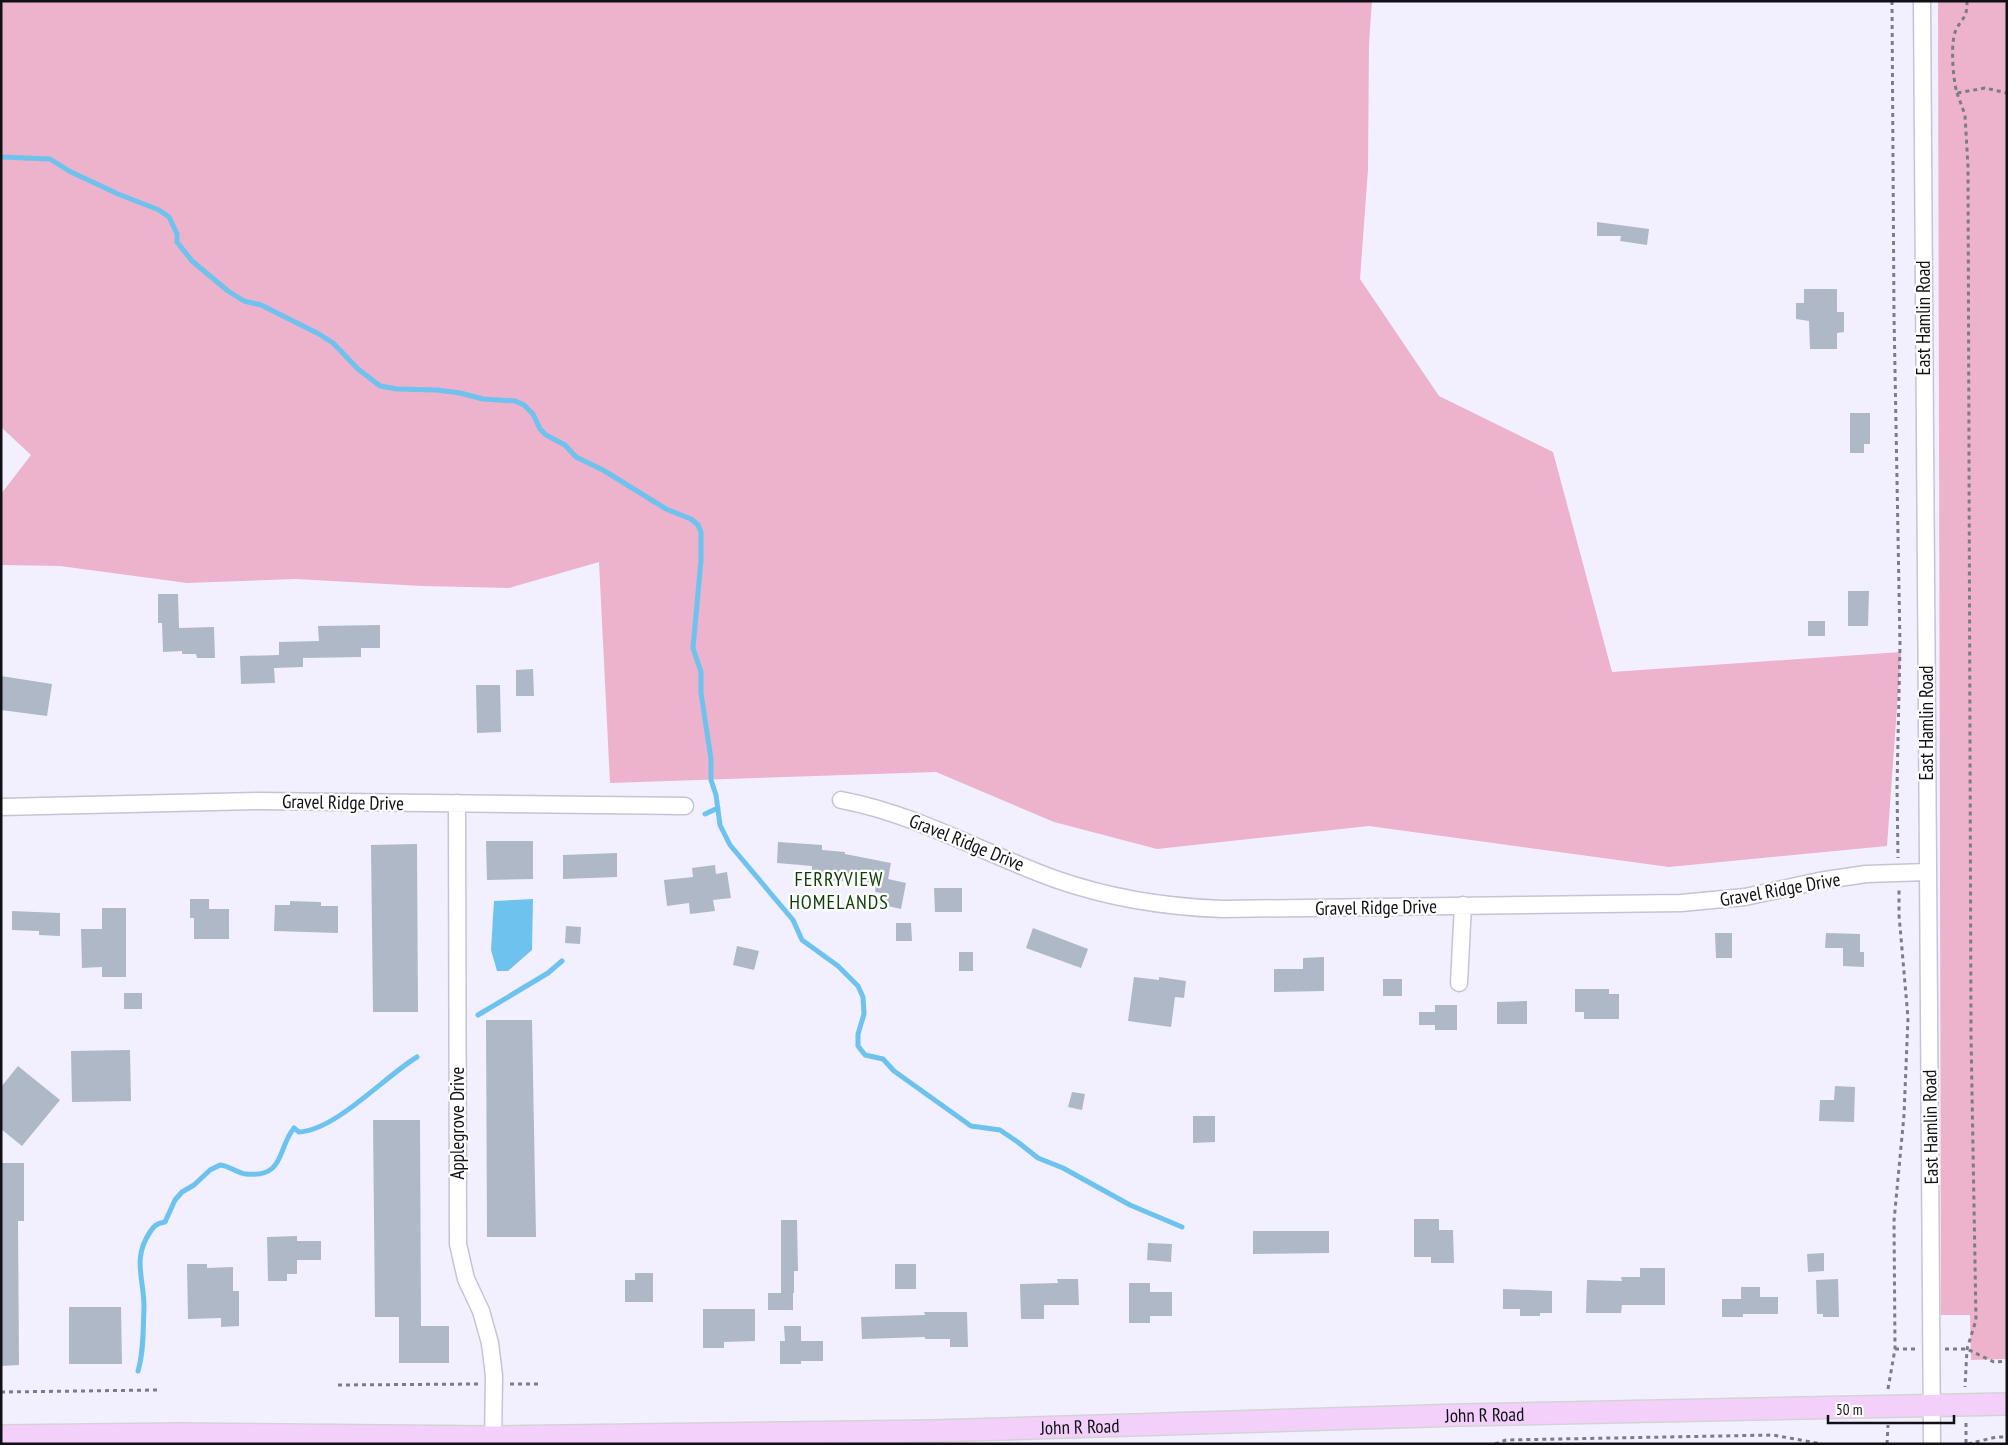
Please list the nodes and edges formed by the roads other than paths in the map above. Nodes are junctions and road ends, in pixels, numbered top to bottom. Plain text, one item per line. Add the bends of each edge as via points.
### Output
1 (1922, 1) edge
2 (841, 800) dead end
3 (457, 803) junction
4 (685, 806) dead end
5 (1, 807) edge
6 (1927, 872) junction
7 (1463, 906) junction
8 (1459, 983) dead end
9 (1932, 1404) junction
10 (2007, 1404) edge
11 (1, 1436) edge
12 (932, 1437) edge
13 (962, 1437) edge
14 (71, 1439) edge
15 (493, 1440) edge
16 (525, 1440) edge
17 (1932, 1444) edge

1 - 6 street, East Hamlin Road
2 - 7 street, Gravel Ridge Drive via 894,812 1063,881 1153,904 1223,909
3 - 4 street, Gravel Ridge Drive
3 - 5 street, Gravel Ridge Drive via 259,801
3 - 15 street, Applegrove Drive via 458,1244 466,1279 481,1311 490,1343 494,1384
6 - 7 street, Gravel Ridge Drive via 1866,874 1745,897 1681,904
6 - 9 street, East Hamlin Road
7 - 8 street
9 - 10 main road, John R Road
9 - 13 main road, John R Road via 1462,1415
9 - 17 street, East Hamlin Road
11 - 14 main road, John R Road
12 - 13 main road, John R Road
12 - 16 main road, John R Road
14 - 15 main road, John R Road
15 - 16 main road, John R Road

